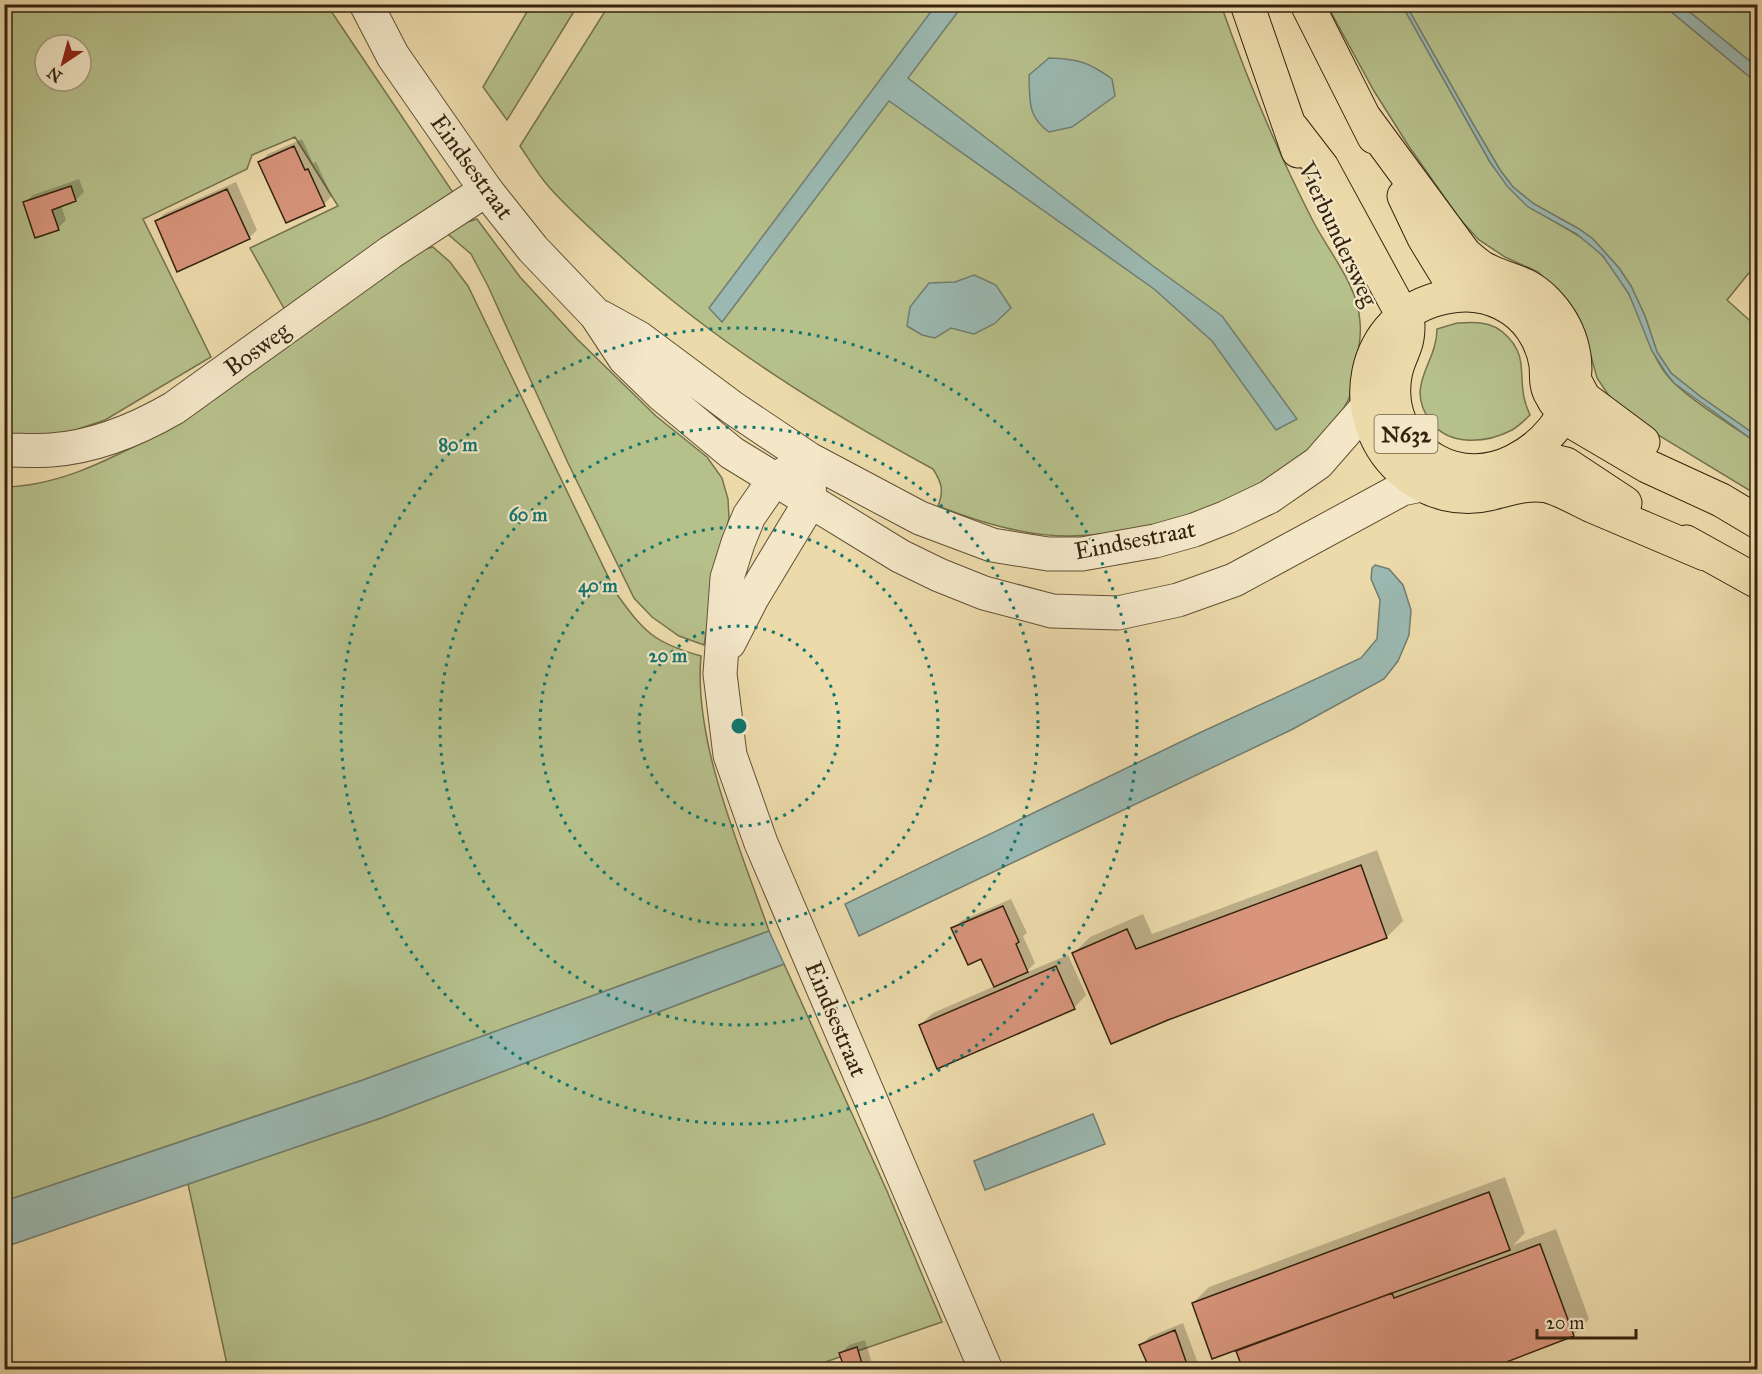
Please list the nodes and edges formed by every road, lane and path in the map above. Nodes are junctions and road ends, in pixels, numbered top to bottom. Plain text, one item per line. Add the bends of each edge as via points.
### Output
1 (366, 4) edge
2 (1247, 4) edge
3 (1307, 4) edge
4 (1292, 128) junction
5 (486, 190) junction
6 (1478, 281) junction
7 (596, 315) junction
8 (1402, 316) junction
9 (1380, 341) junction
10 (1575, 381) junction
11 (1367, 407) junction
12 (1564, 414) junction
13 (4, 450) edge
14 (809, 459) junction
15 (1394, 463) junction
16 (1425, 471) junction
17 (1522, 473) junction
18 (774, 480) junction
19 (1721, 500) junction
20 (810, 502) junction
21 (1758, 522) edge
22 (1261, 567) junction
23 (1758, 582) edge
24 (721, 658) junction
25 (987, 1370) edge

1 - 5 street, Eindsestraat via 393,56
2 - 4 main road, Vierbundersweg / N632
3 - 6 main road, N632 via 1424,238 1449,279
4 - 8 main road, Vierbundersweg / N632 via 1322,166
4 - 9 main road, Vierbundersweg / N632 via 1307,180 1360,276 1379,323
5 - 7 street, Eindsestraat via 533,249
5 - 13 street, Bosweg via 143,426 90,444 51,450
6 - 8 main road, N632
6 - 10 main road, N632 via 1517,280 1546,300 1572,346
6 - 12 main road, N632 via 1488,298 1516,312 1537,337 1543,351 1546,383
7 - 14 street, Eindsestraat via 639,338
7 - 18 street, Eindsestraat via 626,359 660,394 732,453
8 - 9 main road, N632
8 - 16 main road, N632 via 1408,325 1408,338 1394,376 1395,407
9 - 11 main road, N632 via 1368,375
10 - 12 main road, N632
10 - 19 main road, N632 via 1584,398
11 - 14 street, Eindsestraat via 1318,463 1269,497 1194,530 1082,554 1048,554 992,545 920,518
11 - 15 main road, N632 via 1371,426
12 - 17 main road, N632 via 1545,441 1531,452
12 - 19 main road, N632 via 1647,466
14 - 18 street, Eindsestraat
14 - 20 street
15 - 16 main road, N632
15 - 22 street, Eindsestraat
16 - 17 main road, N632 via 1437,491 1469,497
16 - 22 street, Eindsestraat via 1402,489
17 - 23 main road, N632 via 1705,554
18 - 20 street, Eindsestraat
18 - 24 street, Eindsestraat via 749,516 727,578
19 - 21 main road, N632
20 - 22 street, Eindsestraat via 939,575 984,593 1052,611 1128,611 1178,600
20 - 24 street, Eindsestraat
24 - 25 street, Eindsestraat via 730,755 760,843

